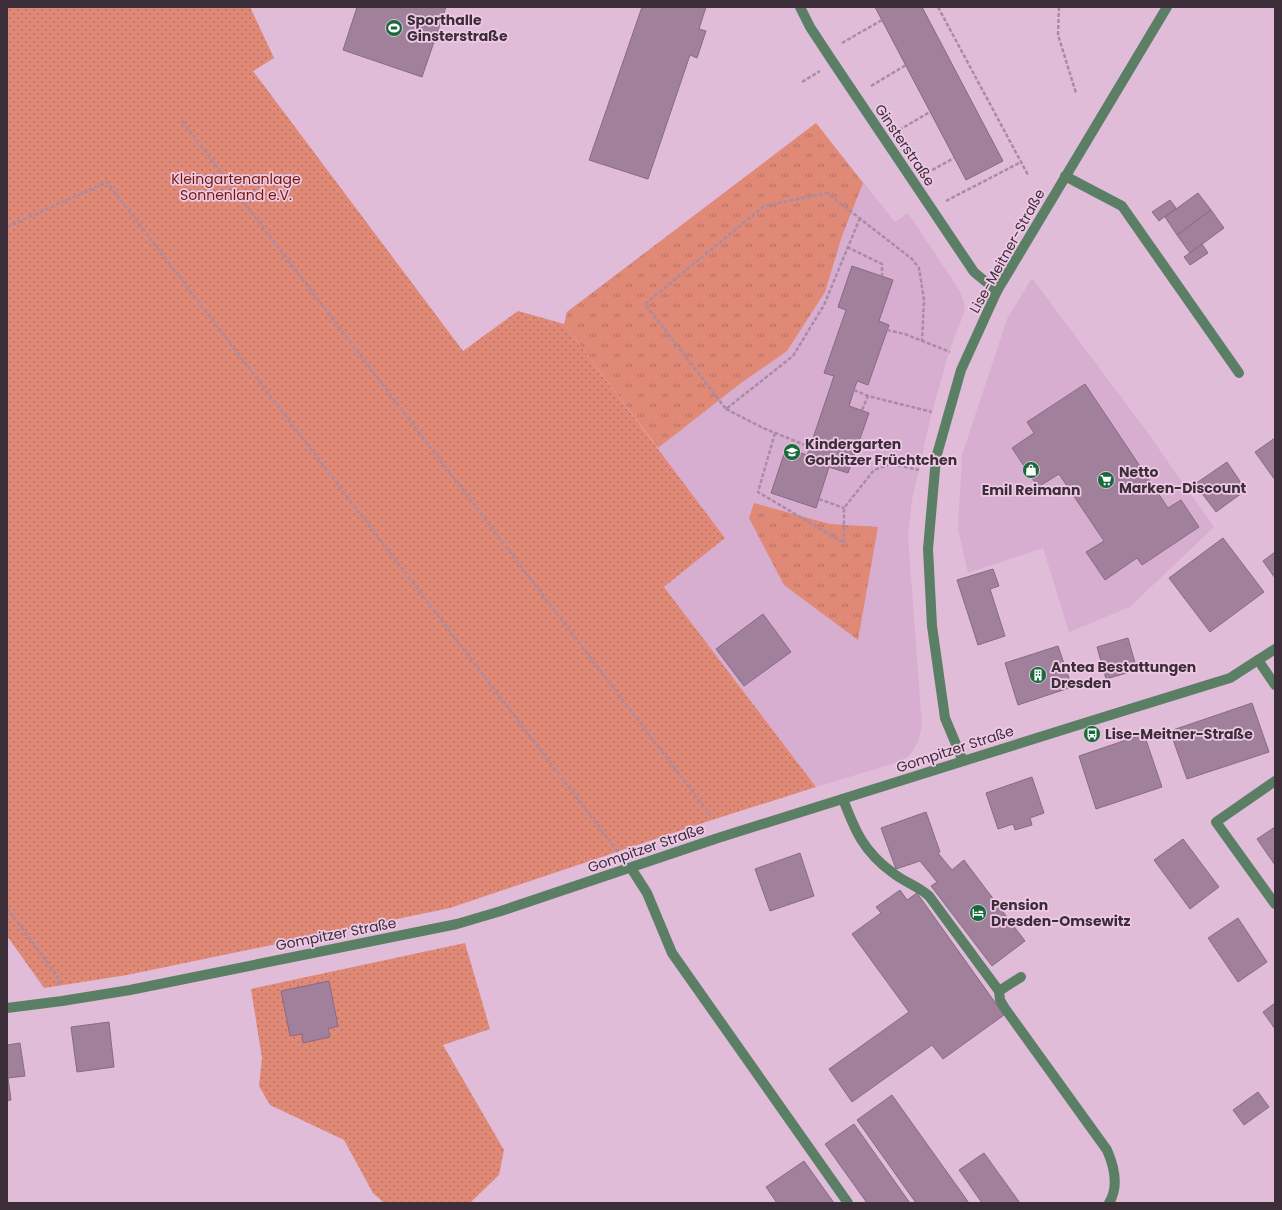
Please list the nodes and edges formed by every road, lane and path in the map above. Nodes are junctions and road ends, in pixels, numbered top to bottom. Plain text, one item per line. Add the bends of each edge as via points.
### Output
1 (800, 7) edge
2 (938, 7) edge
3 (1059, 7) edge
4 (1167, 7) edge
5 (882, 20) dead end
6 (842, 44) dead end
7 (906, 65) dead end
8 (822, 70) dead end
9 (802, 82) dead end
10 (870, 86) dead end
11 (1076, 93) dead end
12 (930, 112) dead end
13 (182, 121) dead end
14 (899, 130) dead end
15 (954, 158) dead end
16 (1021, 162) junction
17 (927, 173) dead end
18 (1028, 175) dead end
19 (1066, 176) junction
20 (945, 202) dead end
21 (860, 218) junction
22 (7, 227) edge
23 (847, 247) junction
24 (882, 276) dead end
25 (997, 291) junction
26 (887, 330) dead end
27 (922, 341) junction
28 (954, 353) dead end
29 (1239, 373) dead end
30 (854, 390) dead end
31 (868, 396) junction
32 (726, 408) junction
33 (862, 410) dead end
34 (948, 417) junction
35 (775, 433) junction
36 (810, 447) dead end
37 (935, 472) junction
38 (818, 499) dead end
39 (844, 508) junction
40 (1275, 649) edge
41 (1258, 660) junction
42 (1275, 685) edge
43 (962, 762) junction
44 (1275, 781) edge
45 (843, 799) junction
46 (711, 816) dead end
47 (631, 868) junction
48 (1275, 904) edge
49 (7, 908) edge
50 (1021, 976) dead end
51 (1000, 991) junction
52 (62, 1001) junction
53 (7, 1008) edge
54 (848, 1203) edge
55 (1109, 1203) edge

1 - 25 street, Ginsterstraße via 833,62 974,272
2 - 16 path
3 - 11 path via 1058,35
4 - 19 street, Lise-Meitner-Straße
5 - 6 path
7 - 10 path
8 - 9 path
12 - 14 path
13 - 46 path
15 - 17 path
16 - 18 path
16 - 20 path
19 - 25 street, Lise-Meitner-Straße
19 - 29 street via 1122,206
21 - 23 path
21 - 27 path via 912,259 919,268 924,300
21 - 32 path via 827,193 764,206 645,304
22 - 47 path via 107,182
23 - 24 path via 882,264
23 - 32 path via 824,305 794,356
25 - 34 street, Lise-Meitner-Straße via 961,370
26 - 27 path
27 - 28 path
30 - 31 path
31 - 33 path
31 - 34 path
32 - 35 path
34 - 37 street, Lise-Meitner-Straße via 936,458
35 - 36 path
35 - 39 path via 758,492 844,543
37 - 39 path via 891,464 874,470
37 - 43 street, Lise-Meitner-Straße via 928,549 932,626 945,718
38 - 39 path
40 - 41 street, Gompitzer Straße
41 - 42 street
41 - 43 street, Gompitzer Straße via 1230,678
43 - 45 street, Gompitzer Straße
44 - 48 street via 1216,822
45 - 47 street, Gompitzer Straße
45 - 51 street via 855,829 865,845 893,873 929,896
47 - 52 street, Gompitzer Straße via 450,925
47 - 54 street via 647,894 672,953
49 - 52 path via 58,977
50 - 51 street
51 - 55 street via 1000,1000 1004,1007 1107,1150 1114,1173 1114,1187
52 - 53 street, Gompitzer Straße

